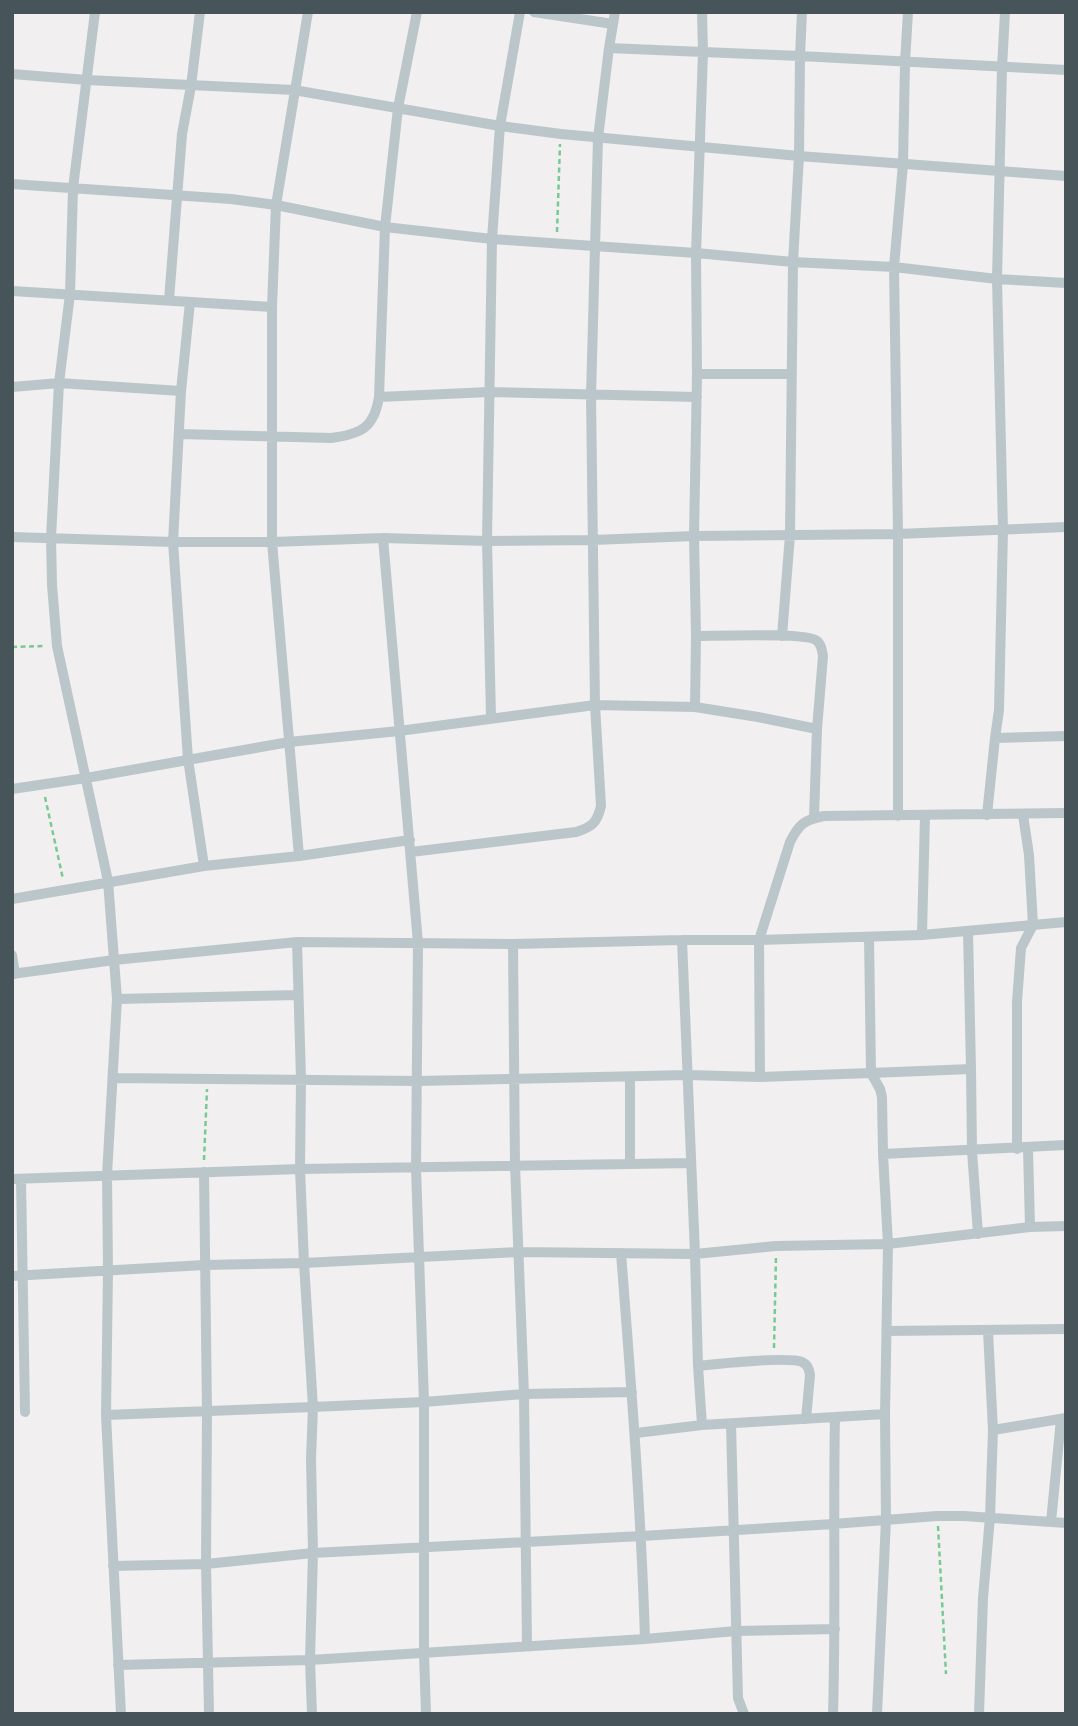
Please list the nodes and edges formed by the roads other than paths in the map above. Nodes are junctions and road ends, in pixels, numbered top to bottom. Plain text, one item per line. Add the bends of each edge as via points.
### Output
1 (95, 12) edge
2 (200, 12) edge
3 (308, 12) edge
4 (417, 12) edge
5 (520, 12) edge
6 (534, 12) edge
7 (702, 12) edge
8 (802, 12) edge
9 (908, 12) edge
10 (1005, 12) edge
11 (614, 18) edge
12 (609, 47) junction
13 (703, 52) junction
14 (800, 56) junction
15 (905, 62) junction
16 (1002, 68) junction
17 (1066, 70) edge
18 (12, 74) edge
19 (87, 80) junction
20 (191, 86) junction
21 (294, 90) junction
22 (398, 108) junction
23 (500, 126) junction
24 (598, 138) junction
25 (699, 148) junction
26 (799, 156) junction
27 (902, 164) junction
28 (999, 170) junction
29 (1066, 176) edge
30 (12, 184) edge
31 (73, 188) junction
32 (178, 195) junction
33 (276, 205) junction
34 (385, 227) junction
35 (492, 239) junction
36 (595, 246) junction
37 (695, 253) junction
38 (793, 262) junction
39 (894, 267) junction
40 (997, 279) junction
41 (1066, 283) edge
42 (12, 291) edge
43 (70, 294) junction
44 (169, 300) junction
45 (190, 302) junction
46 (272, 307) junction
47 (697, 374) junction
48 (792, 374) junction
49 (59, 383) junction
50 (12, 387) edge
51 (181, 391) junction
52 (489, 392) junction
53 (591, 396) junction
54 (379, 397) junction
55 (697, 397) junction
56 (179, 434) junction
57 (272, 437) junction
58 (1066, 527) edge
59 (1003, 530) junction
60 (898, 534) junction
61 (790, 535) junction
62 (694, 536) junction
63 (12, 537) edge
64 (51, 538) junction
65 (383, 538) junction
66 (593, 540) junction
67 (487, 541) junction
68 (173, 542) junction
69 (272, 542) junction
70 (696, 636) junction
71 (782, 636) junction
72 (595, 705) junction
73 (695, 707) junction
74 (491, 718) junction
75 (817, 729) junction
76 (399, 731) junction
77 (1066, 736) edge
78 (995, 738) junction
79 (289, 742) junction
80 (188, 759) junction
81 (86, 778) junction
82 (12, 789) edge
83 (1066, 813) edge
84 (986, 815) junction
85 (1023, 815) junction
86 (898, 816) junction
87 (925, 816) junction
88 (814, 818) junction
89 (410, 840) junction
90 (411, 852) junction
91 (299, 856) junction
92 (204, 866) junction
93 (108, 881) junction
94 (12, 900) edge
95 (1066, 922) edge
96 (1033, 925) junction
97 (968, 931) junction
98 (922, 934) junction
99 (869, 937) junction
100 (682, 940) junction
101 (759, 940) junction
102 (297, 942) junction
103 (418, 943) junction
104 (513, 944) junction
105 (12, 955) edge
106 (114, 960) junction
107 (14, 974) edge
108 (298, 995) junction
109 (117, 999) junction
110 (971, 1069) junction
111 (871, 1073) junction
112 (688, 1075) junction
113 (630, 1077) junction
114 (760, 1077) junction
115 (113, 1078) junction
116 (301, 1079) junction
117 (515, 1079) junction
118 (418, 1081) junction
119 (1066, 1145) edge
120 (1023, 1148) junction
121 (972, 1151) junction
122 (883, 1154) junction
123 (691, 1163) junction
124 (630, 1164) junction
125 (515, 1165) junction
126 (416, 1168) junction
127 (300, 1169) junction
128 (204, 1172) junction
129 (107, 1175) junction
130 (17, 1179) edge
131 (1066, 1226) edge
132 (1030, 1227) junction
133 (978, 1234) junction
134 (888, 1244) junction
135 (518, 1252) junction
136 (621, 1253) junction
137 (695, 1254) junction
138 (418, 1258) junction
139 (304, 1263) junction
140 (204, 1265) junction
141 (108, 1270) junction
142 (18, 1276) edge
143 (1066, 1329) edge
144 (887, 1331) junction
145 (988, 1331) junction
146 (698, 1366) junction
147 (632, 1392) junction
148 (524, 1394) junction
149 (424, 1402) junction
150 (313, 1407) junction
151 (24, 1412) dead end
152 (206, 1412) junction
153 (885, 1414) junction
154 (106, 1415) junction
155 (835, 1417) junction
156 (1064, 1418) edge
157 (806, 1419) junction
158 (731, 1424) junction
159 (702, 1425) junction
160 (993, 1430) junction
161 (636, 1433) junction
162 (990, 1517) junction
163 (886, 1520) junction
164 (1051, 1522) junction
165 (1066, 1523) edge
166 (833, 1524) junction
167 (732, 1530) junction
168 (642, 1536) junction
169 (527, 1541) junction
170 (425, 1546) junction
171 (313, 1553) junction
172 (206, 1564) junction
173 (113, 1566) junction
174 (835, 1629) junction
175 (736, 1631) junction
176 (645, 1639) junction
177 (527, 1646) junction
178 (424, 1653) junction
179 (310, 1660) junction
180 (209, 1664) junction
181 (118, 1665) junction
182 (121, 1714) edge
183 (209, 1714) edge
184 (312, 1714) edge
185 (426, 1714) edge
186 (744, 1714) edge
187 (834, 1714) edge
188 (877, 1714) edge
189 (979, 1714) edge

1 - 19 street
2 - 20 street
3 - 21 street
4 - 22 street
5 - 23 street
6 - 11 street
7 - 13 street
8 - 14 street
9 - 15 street
10 - 16 street
11 - 12 street
12 - 13 street
12 - 24 street
13 - 14 street
13 - 25 street
14 - 15 street
14 - 26 street
15 - 16 street
15 - 27 street
16 - 17 street
16 - 28 street
18 - 19 street
19 - 20 street
19 - 31 street
20 - 21 street
20 - 32 street
21 - 22 street
21 - 33 street
22 - 23 street
22 - 34 street
23 - 24 street
23 - 35 street
24 - 25 street
24 - 36 street
25 - 26 street
25 - 37 street
26 - 27 street
26 - 38 street
27 - 28 street
27 - 39 street
28 - 29 street
28 - 40 street
30 - 31 street
31 - 32 street
31 - 43 street
32 - 33 street
32 - 44 street
33 - 34 street
33 - 46 street
34 - 35 street
34 - 54 street
35 - 36 street
35 - 52 street
36 - 37 street
36 - 53 street
37 - 38 street
37 - 47 street
38 - 39 street
38 - 48 street
39 - 40 street
39 - 60 street
40 - 41 street
40 - 59 street
42 - 43 street
43 - 44 street
43 - 49 street
44 - 45 street
45 - 46 street
45 - 51 street
46 - 57 street
47 - 48 street
47 - 55 street
48 - 61 street
49 - 50 street
49 - 51 street
49 - 64 street
51 - 56 street
52 - 53 street
52 - 54 street
52 - 67 street
53 - 55 street
53 - 66 street
54 - 57 street via 368,425 348,436
55 - 62 street
56 - 57 street
56 - 68 street
57 - 69 street
58 - 59 street
59 - 60 street
59 - 78 street
60 - 61 street
60 - 86 street
61 - 62 street
61 - 71 street
62 - 66 street
62 - 70 street
63 - 64 street
64 - 68 street
64 - 81 street via 57,646
65 - 67 street
65 - 69 street
65 - 76 street
66 - 67 street
66 - 72 street
67 - 74 street
68 - 69 street
68 - 80 street
69 - 79 street
70 - 71 street
70 - 73 street
71 - 75 street via 811,637 821,647
72 - 73 street
72 - 74 street
72 - 90 street via 601,806 587,829
73 - 75 street
74 - 76 street
75 - 88 street
76 - 79 street
76 - 89 street
77 - 78 street
78 - 84 street
79 - 80 street
79 - 91 street
80 - 81 street
80 - 92 street
81 - 82 street
81 - 93 street
83 - 85 street
84 - 85 street
84 - 87 street
85 - 96 street
86 - 87 street
86 - 88 street
87 - 98 street
88 - 101 street via 797,828 790,842
89 - 90 street
89 - 91 street
90 - 103 street
91 - 92 street
92 - 93 street
93 - 94 street
93 - 106 street
95 - 96 street
96 - 97 street
96 - 120 street via 1021,948 1017,1002
97 - 98 street
97 - 110 street
98 - 99 street
99 - 101 street
99 - 111 street
100 - 101 street
100 - 104 street
100 - 112 street
101 - 114 street
102 - 103 street
102 - 106 street
102 - 108 street
103 - 104 street
103 - 118 street
104 - 117 street
105 - 107 street
106 - 107 street
106 - 109 street
108 - 109 street
108 - 116 street
109 - 115 street
110 - 111 street
110 - 121 street
111 - 114 street
111 - 122 street via 882,1097
112 - 113 street
112 - 114 street
112 - 123 street
113 - 117 street
113 - 124 street
115 - 116 street
115 - 129 street
116 - 118 street
116 - 127 street
117 - 118 street
117 - 125 street
118 - 126 street
119 - 120 street
120 - 121 street
120 - 132 street
121 - 122 street
121 - 133 street
122 - 134 street
123 - 124 street
123 - 137 street
124 - 125 street
125 - 126 street
125 - 135 street
126 - 127 street
126 - 138 street
127 - 128 street
127 - 139 street
128 - 129 street
128 - 140 street
129 - 130 street
129 - 141 street
130 - 142 street
131 - 132 street
132 - 133 street
133 - 134 street
134 - 137 street via 776,1246
134 - 144 street
135 - 136 street
135 - 138 street
135 - 148 street
136 - 137 street
136 - 147 street
137 - 146 street
138 - 139 street
138 - 149 street
139 - 140 street
139 - 150 street
140 - 141 street
140 - 152 street
141 - 142 street
141 - 154 street
142 - 151 street
143 - 145 street
144 - 145 street
144 - 153 street
145 - 160 street
146 - 157 street via 802,1362 809,1369
146 - 159 street
147 - 148 street
147 - 161 street
148 - 149 street
148 - 169 street
149 - 150 street
149 - 170 street
150 - 152 street
150 - 171 street
152 - 154 street
152 - 172 street
153 - 155 street
153 - 163 street
154 - 173 street
155 - 157 street
155 - 166 street
156 - 160 street
156 - 164 street
157 - 158 street
158 - 159 street
158 - 167 street
159 - 161 street
160 - 162 street
161 - 168 street
162 - 163 street
162 - 164 street
162 - 189 street
163 - 166 street
163 - 188 street
164 - 165 street
166 - 167 street
166 - 174 street
167 - 168 street
167 - 175 street
168 - 169 street
168 - 176 street
169 - 170 street
169 - 177 street
170 - 171 street
170 - 178 street
171 - 172 street
171 - 179 street
172 - 173 street
172 - 180 street
173 - 181 street
174 - 175 street
174 - 187 street
175 - 176 street
175 - 186 street via 738,1698
176 - 177 street
177 - 178 street
178 - 179 street
178 - 185 street
179 - 180 street
179 - 184 street
180 - 181 street
180 - 183 street
181 - 182 street

